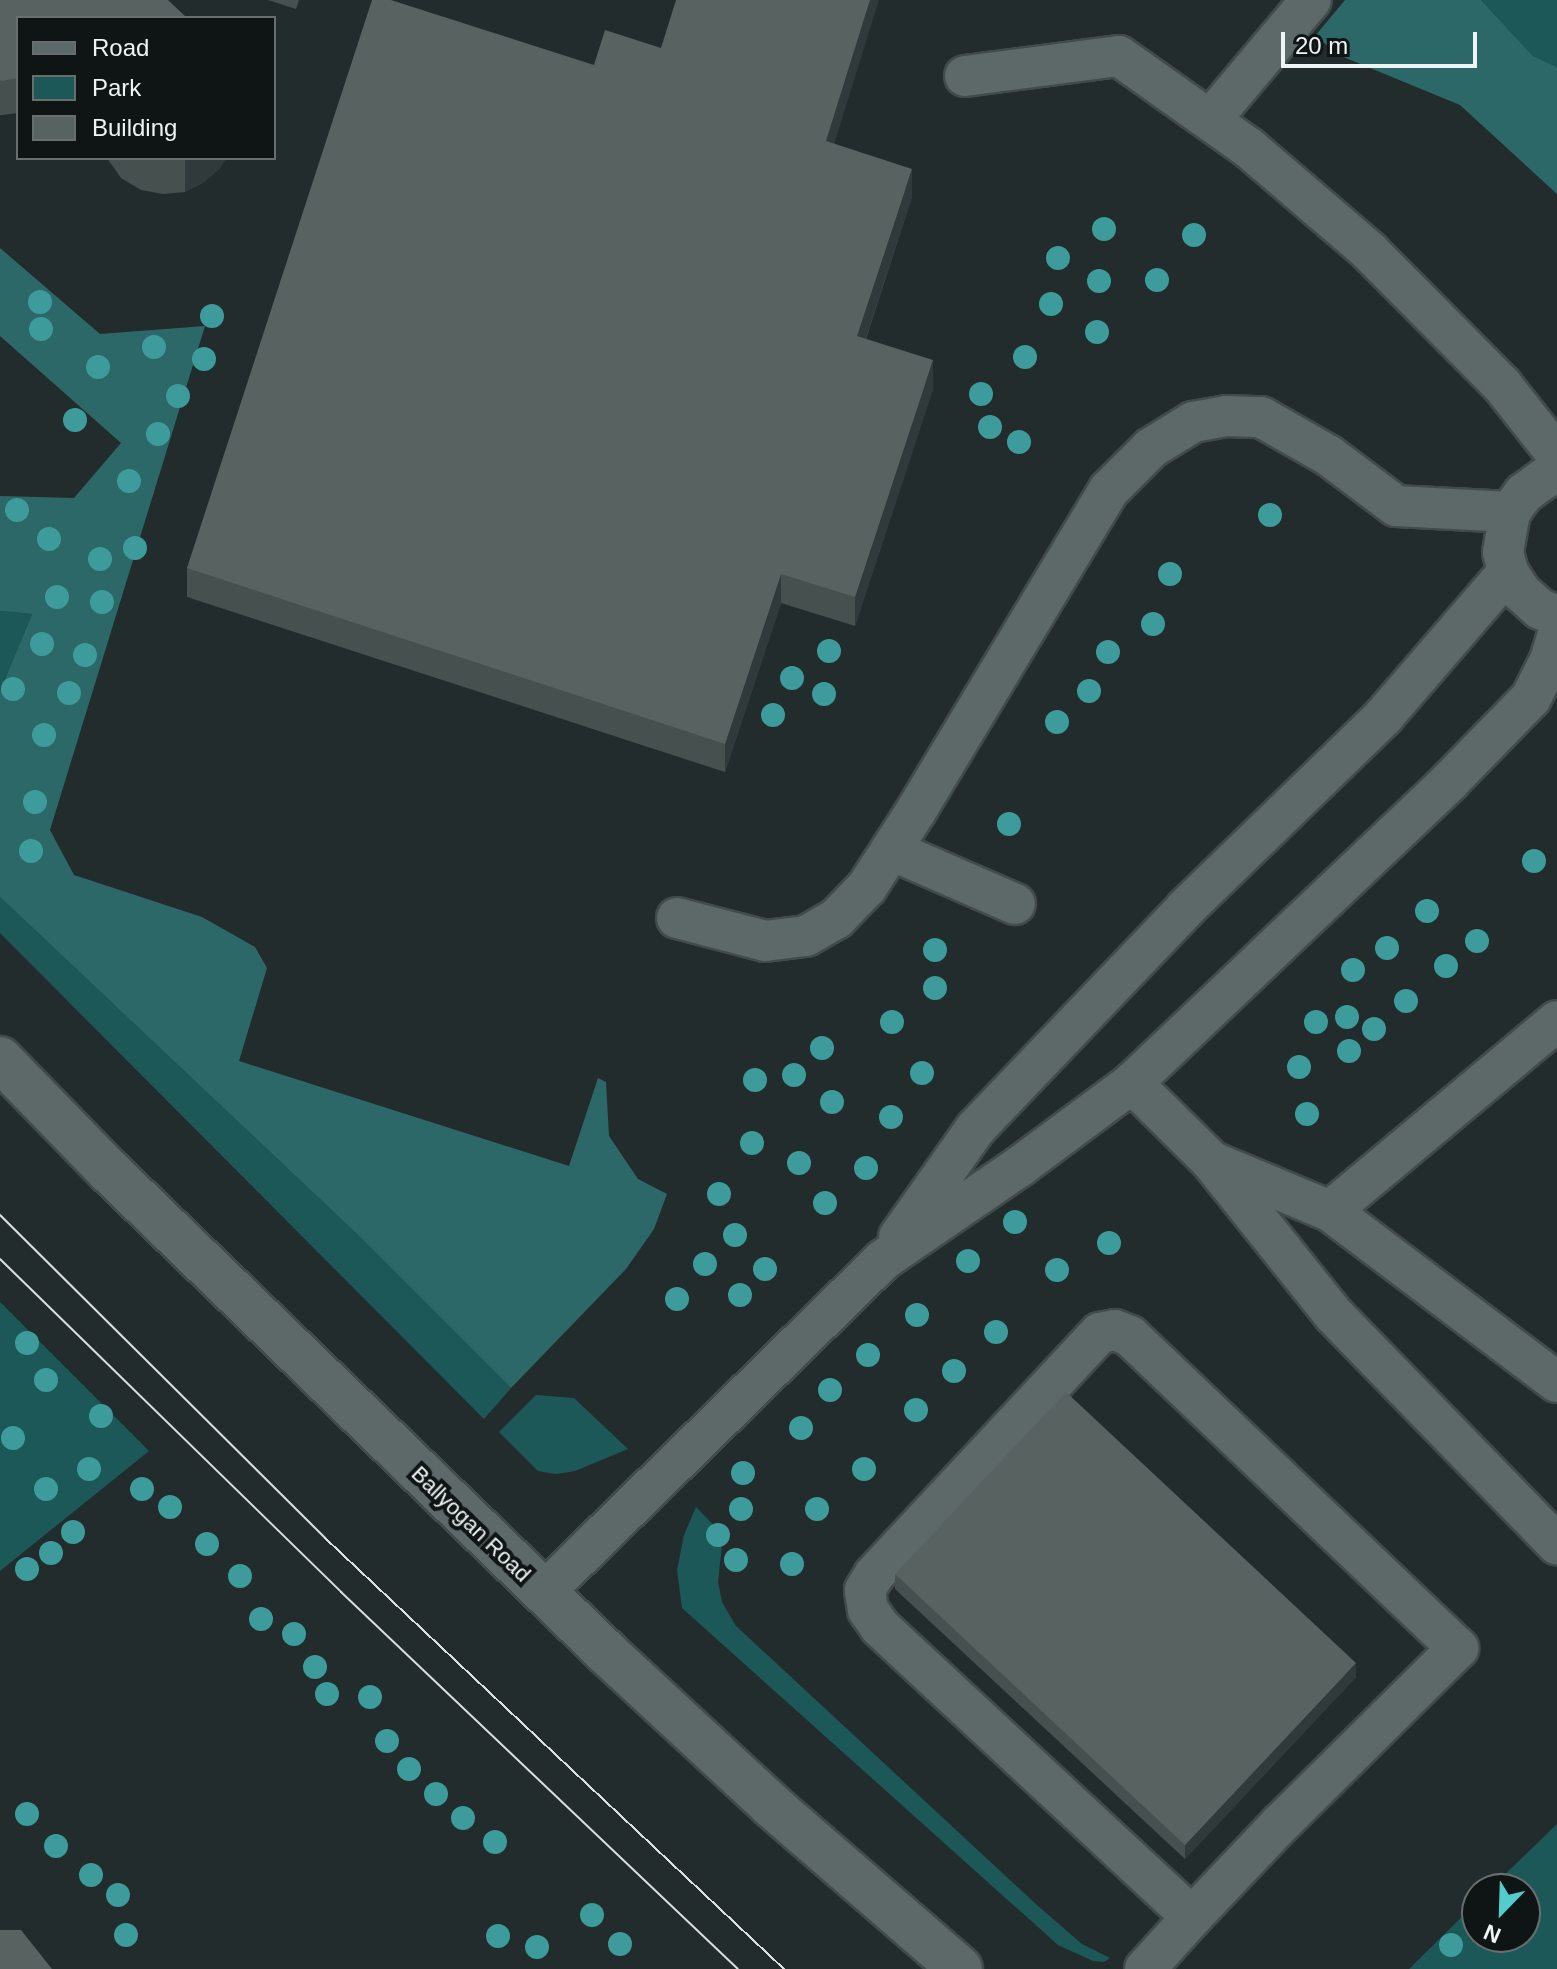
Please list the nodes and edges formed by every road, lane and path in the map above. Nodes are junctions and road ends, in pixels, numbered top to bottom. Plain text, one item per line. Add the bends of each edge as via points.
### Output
1 (1311, 0) edge
2 (965, 76) dead end
3 (1211, 119) junction
4 (1557, 455) edge
5 (1557, 474) edge
6 (1510, 512) junction
7 (1508, 572) junction
8 (1557, 616) edge
9 (1557, 637) edge
10 (891, 850) junction
11 (1015, 904) dead end
12 (677, 918) dead end
13 (1557, 1021) edge
14 (0, 1059) edge
15 (1132, 1083) junction
16 (1211, 1161) junction
17 (1330, 1211) junction
18 (883, 1260) junction
19 (1557, 1382) edge
20 (1557, 1544) edge
21 (543, 1593) junction
22 (1192, 1917) junction
23 (960, 1969) edge
24 (1145, 1969) edge

1 - 3 lane
2 - 3 lane via 1119,56
3 - 4 lane via 1369,251 1502,385
5 - 6 lane via 1524,493
6 - 7 lane via 1504,532
6 - 10 lane via 1396,506 1328,455 1261,417 1193,422 1151,448 1109,490
7 - 8 lane via 1521,592
7 - 18 lane via 1384,716 1185,909 976,1128
9 - 15 lane via 1531,698
10 - 11 lane
10 - 12 lane via 867,887 836,919 806,936 765,941
13 - 17 lane
14 - 21 street, Ballyogan Road
15 - 16 lane
15 - 18 lane
16 - 17 lane
16 - 20 lane via 1334,1315
17 - 19 lane
18 - 21 lane
21 - 23 street, Ballyogan Road via 771,1805
22 - 22 lane via 880,1627 868,1610 865,1590 1100,1333 1115,1330 1130,1336 1458,1648
22 - 24 lane

